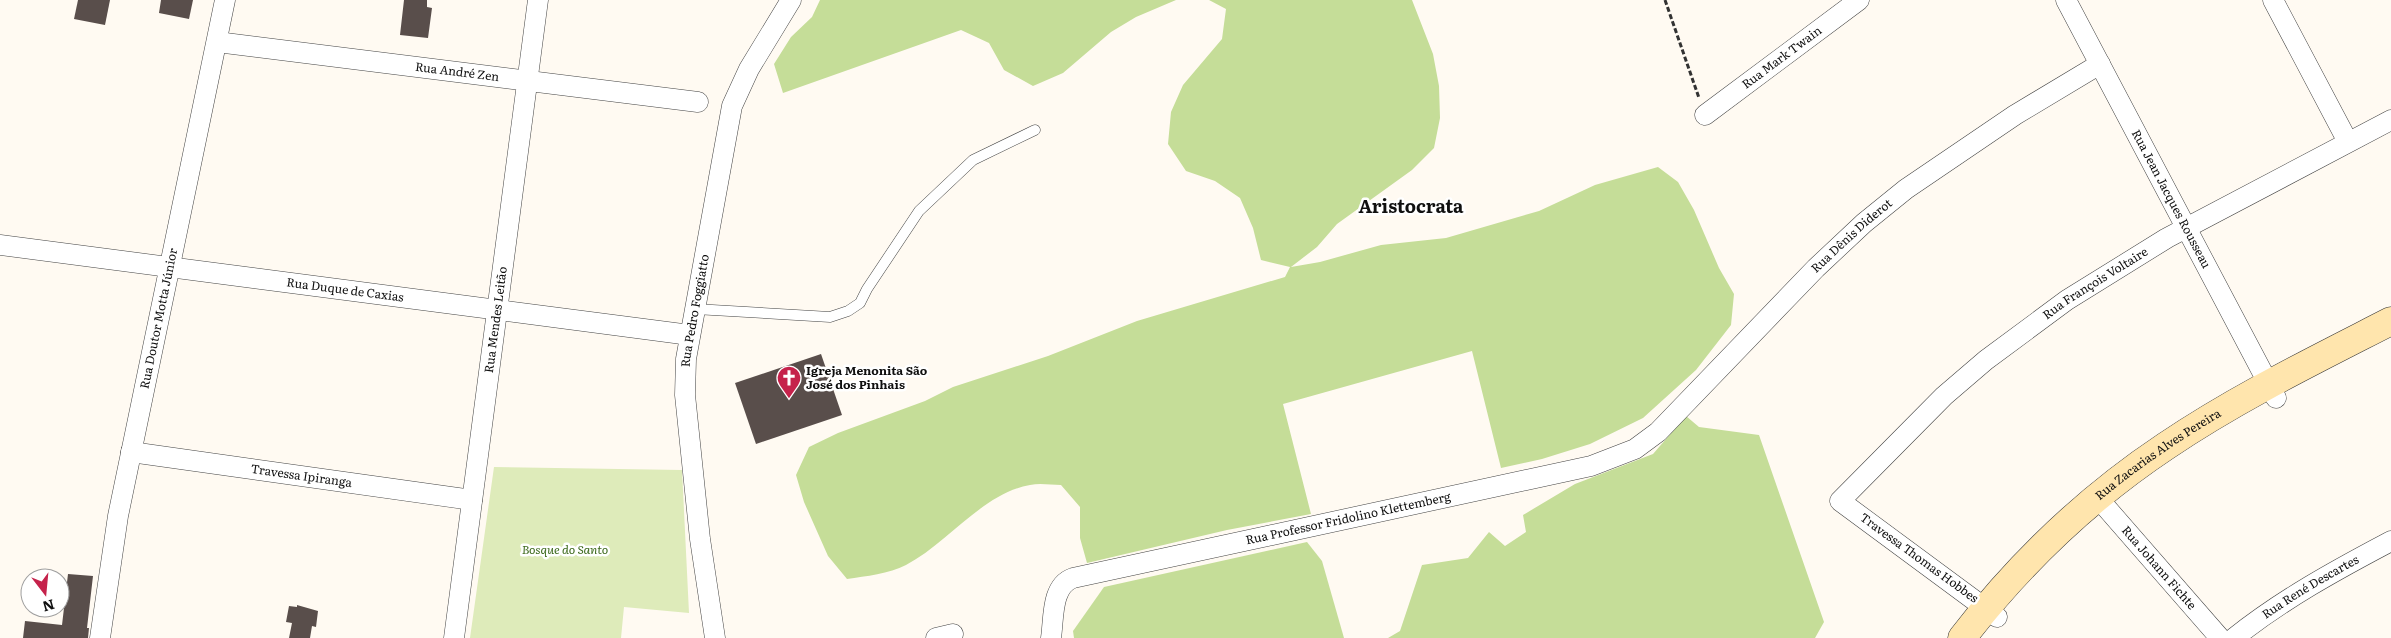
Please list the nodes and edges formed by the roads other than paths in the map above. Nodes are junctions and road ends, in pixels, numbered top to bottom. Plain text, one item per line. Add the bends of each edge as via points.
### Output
1 (225, 0) edge
2 (538, 0) edge
3 (791, 0) edge
4 (1859, 0) edge
5 (2066, 0) edge
6 (2273, 0) edge
7 (217, 42) junction
8 (2100, 64) junction
9 (527, 81) junction
10 (698, 102) dead end
11 (1705, 115) road end
12 (2391, 120) edge
13 (1035, 130) dead end
14 (2348, 142) junction
15 (2186, 227) junction
16 (0, 245) edge
17 (169, 267) junction
18 (695, 309) junction
19 (497, 310) junction
20 (2391, 321) edge
21 (690, 336) junction
22 (2391, 338) edge
23 (2272, 391) junction
24 (1635, 448) joint
25 (131, 452) junction
26 (472, 500) junction
27 (1840, 501) joint
28 (2102, 503) junction
29 (2391, 542) edge
30 (1991, 612) junction
31 (100, 638) edge
32 (454, 638) edge
33 (715, 638) edge
34 (1052, 638) edge
35 (1962, 638) edge
36 (1980, 638) edge
37 (2220, 638) edge
38 (2234, 638) edge

1 - 7 street, Rua Doutor Motta Júnior
2 - 9 street, Rua Mendes Leitão
3 - 18 street, Rua Pedro Foggiatto via 749,69 732,106
4 - 11 street, Rua Mark Twain
5 - 8 street, Rua Jean Jacques Rousseau
6 - 14 street
7 - 9 street, Rua André Zen
7 - 17 street, Rua Doutor Motta Júnior
8 - 15 street, Rua Jean Jacques Rousseau
8 - 24 street, Rua Dênis Diderot via 1954,155 1864,223 1767,316 1658,432
9 - 10 street, Rua André Zen
9 - 19 street, Rua Mendes Leitão
12 - 14 street, Rua François Voltaire
13 - 18 lane via 973,160 919,211 860,304 848,311 830,317
14 - 15 street, Rua François Voltaire
15 - 23 street, Rua Jean Jacques Rousseau
15 - 27 street, Rua François Voltaire via 2087,286 1986,360 1913,425
16 - 17 street, Rua Duque de Caxias
17 - 19 street, Rua Duque de Caxias
17 - 25 street, Rua Doutor Motta Júnior
18 - 21 street, Rua Pedro Foggiatto
19 - 21 street, Rua Duque de Caxias
19 - 26 street, Rua Mendes Leitão
20 - 23 street, Rua Zacarias Alves Pereira
21 - 33 street, Rua Pedro Foggiatto via 685,395 700,539
22 - 23 street, Rua Zacarias Alves Pereira
23 - 28 street, Rua Zacarias Alves Pereira
24 - 34 street, Rua Professor Fridolino Klettemberg via 1591,466 1074,578 1061,586 1057,594
25 - 26 street, Travessa Ipiranga
25 - 31 street, Rua Doutor Motta Júnior via 112,549
26 - 32 street, Rua Mendes Leitão
27 - 30 street, Travessa Thomas Hobbes
28 - 30 street, Rua Zacarias Alves Pereira via 2042,568
28 - 37 street, Rua Johann Fichte
29 - 38 street, Rua René Descartes via 2310,584
30 - 35 street, Rua Zacarias Alves Pereira
30 - 36 street, Rua Zacarias Alves Pereira

